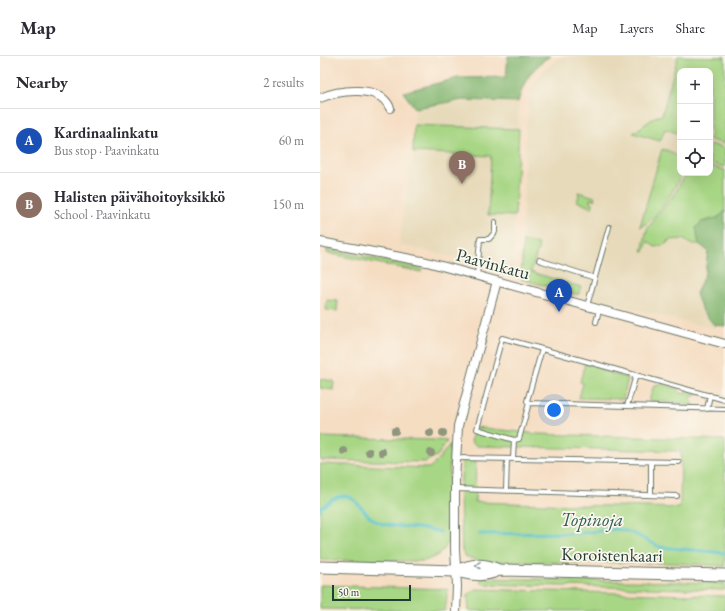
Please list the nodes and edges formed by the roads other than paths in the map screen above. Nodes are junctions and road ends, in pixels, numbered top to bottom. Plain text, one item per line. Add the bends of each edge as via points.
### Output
1 (320, 98) edge
2 (390, 108) dead end
3 (495, 222) dead end
4 (609, 227) dead end
5 (320, 242) edge
6 (539, 260) dead end
7 (477, 276) junction
8 (595, 278) junction
9 (497, 281) junction
10 (587, 306) junction
11 (599, 309) junction
12 (596, 322) dead end
13 (725, 344) edge
14 (542, 349) junction
15 (636, 375) junction
16 (710, 396) junction
17 (725, 400) edge
18 (529, 403) junction
19 (627, 406) junction
20 (707, 409) junction
21 (725, 409) edge
22 (514, 440) junction
23 (456, 458) junction
24 (507, 459) junction
25 (513, 459) junction
26 (652, 462) junction
27 (679, 462) dead end
28 (455, 489) junction
29 (506, 490) junction
30 (650, 495) junction
31 (677, 496) dead end
32 (320, 567) edge
33 (456, 571) junction
34 (725, 575) edge
35 (456, 611) edge

1 - 2 street via 346,91 359,91 382,98
3 - 7 lane via 494,232 489,239 480,239
4 - 8 lane
5 - 7 street, Paavinkatu via 400,257
6 - 8 lane
7 - 9 street, Paavinkatu
8 - 10 lane
9 - 10 street, Paavinkatu
9 - 23 street via 458,426
10 - 11 street, Paavinkatu
11 - 12 lane
11 - 13 street, Paavinkatu
14 - 15 lane
14 - 18 lane via 527,400
14 - 22 lane via 502,338 477,428
15 - 16 lane
15 - 19 lane
16 - 17 lane
16 - 20 lane
18 - 19 lane
18 - 22 lane via 519,439
19 - 20 lane
20 - 21 lane
22 - 25 lane
23 - 24 lane
23 - 28 street
24 - 25 lane
24 - 29 lane
25 - 26 lane
26 - 27 lane
26 - 30 lane
28 - 29 lane
28 - 33 street
29 - 30 lane
30 - 31 lane
32 - 33 street, Koroistenkaari
33 - 34 street, Koroistenkaari via 471,565 487,565 499,570
33 - 35 street

